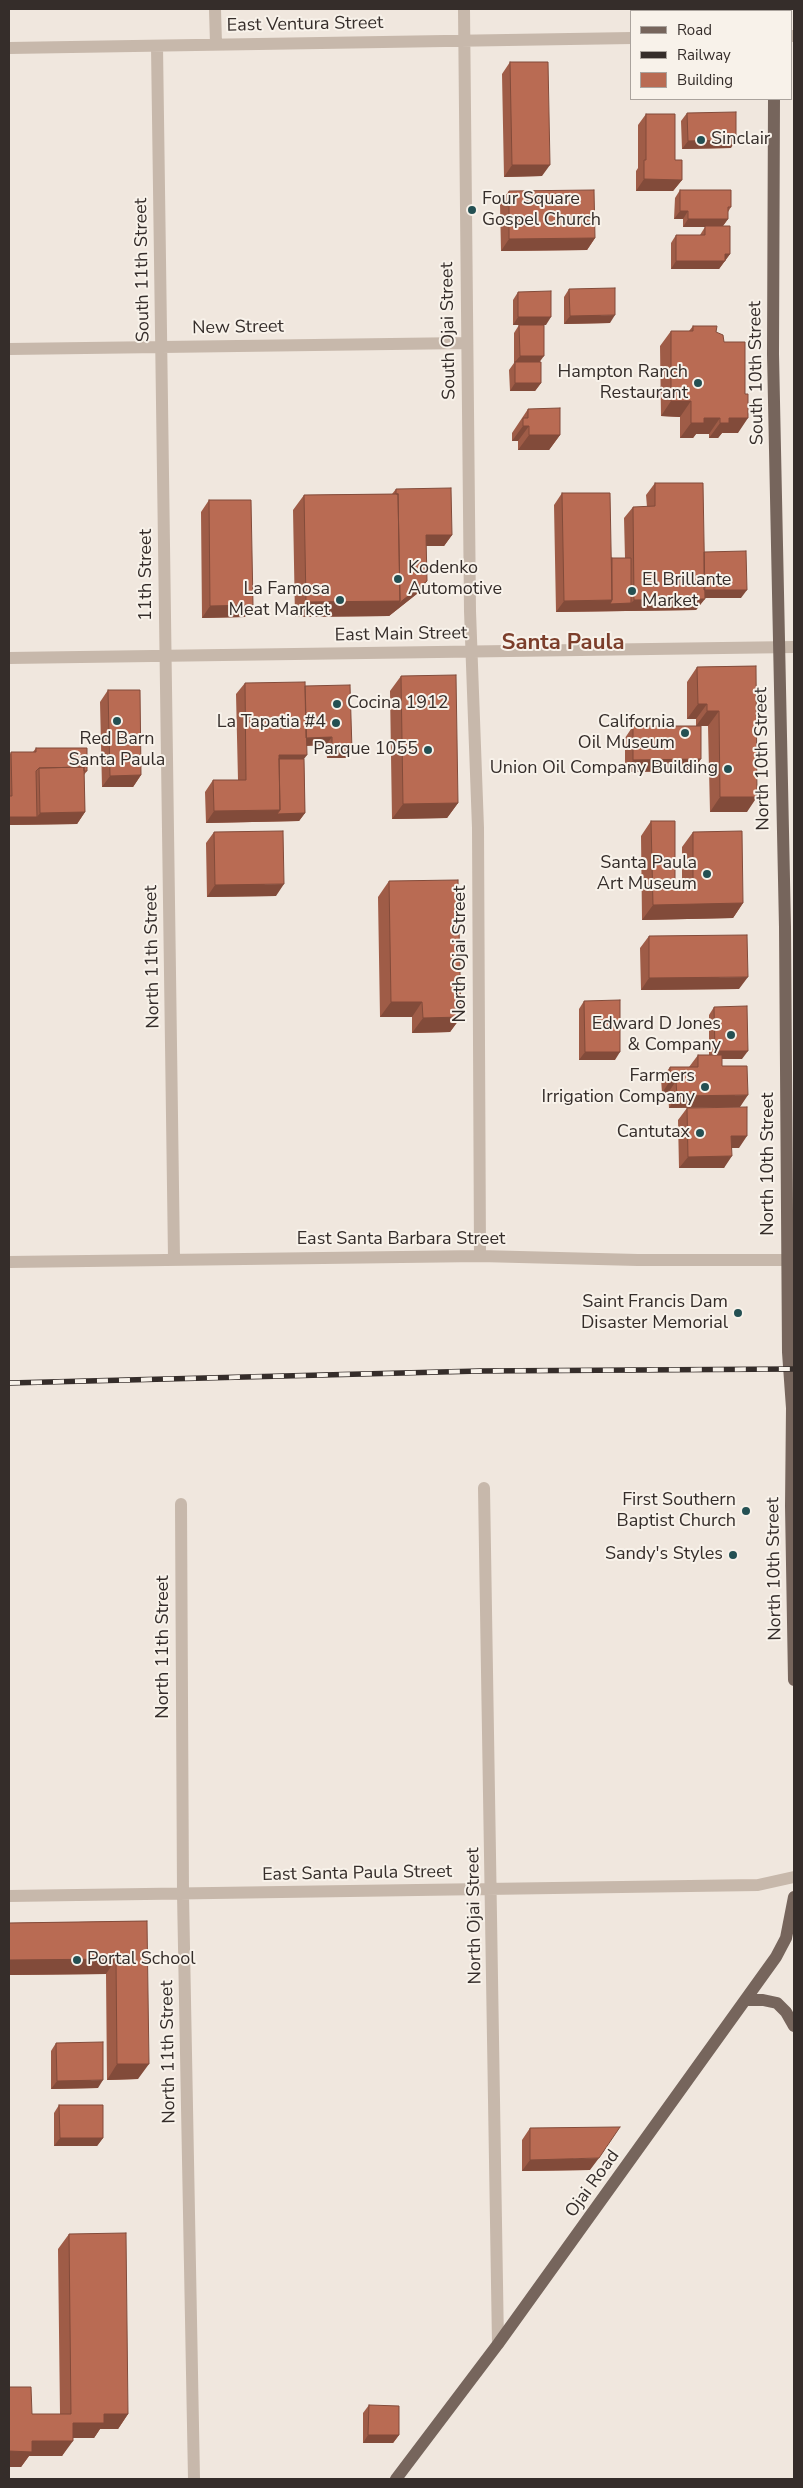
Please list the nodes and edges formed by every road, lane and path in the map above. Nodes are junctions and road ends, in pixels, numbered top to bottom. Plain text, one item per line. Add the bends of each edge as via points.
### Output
1 (216, 9) edge
2 (464, 9) edge
3 (630, 38) edge
4 (465, 40) junction
5 (216, 44) junction
6 (157, 46) junction
7 (9, 48) edge
8 (774, 100) edge
9 (467, 343) junction
10 (162, 347) junction
11 (9, 349) edge
12 (164, 493) joint
13 (794, 647) edge
14 (778, 648) junction
15 (472, 652) junction
16 (165, 656) junction
17 (9, 658) edge
18 (480, 1256) junction
19 (174, 1258) junction
20 (791, 1260) edge
21 (9, 1262) edge
22 (484, 1488) dead end
23 (181, 1504) dead end
24 (792, 1506) edge
25 (794, 1680) edge
26 (794, 1877) edge
27 (491, 1889) junction
28 (183, 1894) junction
29 (9, 1896) edge
30 (794, 1897) edge
31 (746, 2000) junction
32 (794, 2026) edge
33 (498, 2344) junction
34 (194, 2479) edge
35 (396, 2479) edge

1 - 5 street
2 - 4 street, South Ojai Street
3 - 4 street, East Ventura Street
4 - 5 street, East Ventura Street
4 - 9 street, South Ojai Street
5 - 6 street, East Ventura Street
6 - 7 street, East Ventura Street
6 - 10 street, South 11th Street
8 - 14 main road, South 10th Street via 772,265
9 - 10 street, New Street
9 - 15 street, South Ojai Street
10 - 11 street, New Street
10 - 12 street, South 11th Street
12 - 16 street, 11th Street
13 - 14 street, East Main Street
14 - 15 street, East Main Street
14 - 20 main road, North 10th Street
15 - 16 street, East Main Street
15 - 18 street, North Ojai Street via 478,828
16 - 17 street, East Main Street
16 - 19 street, North 11th Street
18 - 19 street, East Santa Barbara Street
18 - 20 street, East Santa Barbara Street
19 - 21 street, East Santa Barbara Street
20 - 24 main road, North 10th Street via 788,1352 792,1408
22 - 27 street, North Ojai Street
23 - 28 street, North 11th Street
24 - 25 main road, North 10th Street
26 - 27 street, East Santa Paula Street via 758,1885
27 - 28 street, East Santa Paula Street
27 - 33 street, North Ojai Street
28 - 29 street, East Santa Paula Street
28 - 34 street, North 11th Street
30 - 31 main road, Ojai Road via 786,1938
31 - 32 main road via 777,2003
31 - 33 main road, Ojai Road
33 - 35 main road, Ojai Road

